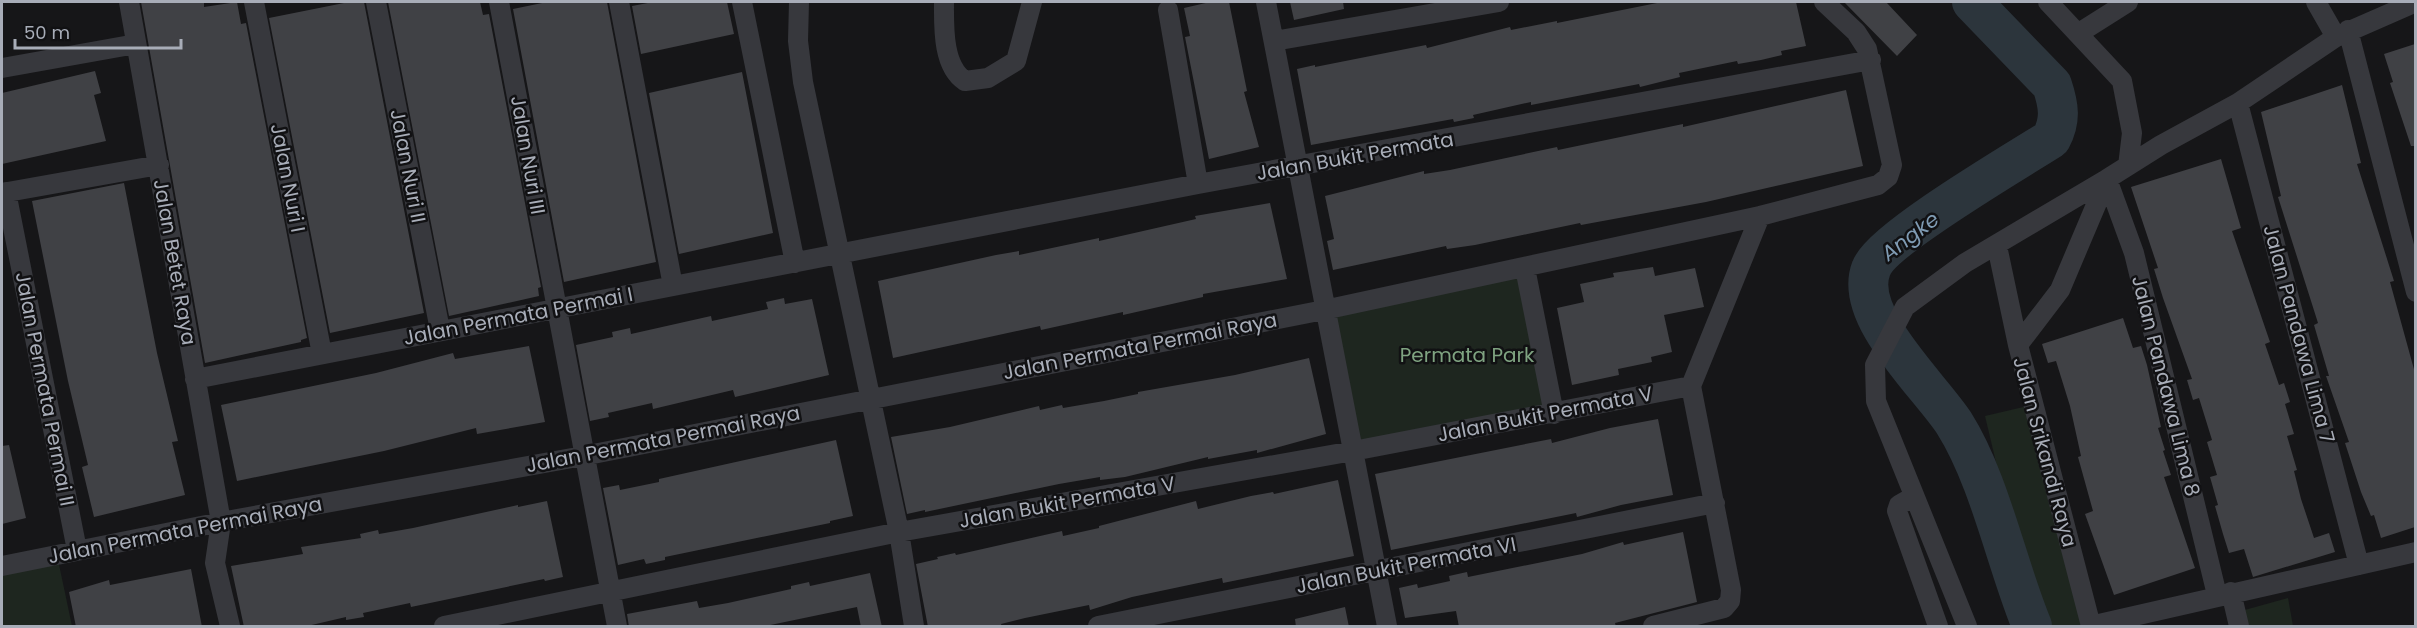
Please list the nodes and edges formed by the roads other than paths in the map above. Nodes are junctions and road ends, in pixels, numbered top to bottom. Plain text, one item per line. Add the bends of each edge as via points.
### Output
1 (129, 2) edge
2 (254, 2) edge
3 (376, 2) edge
4 (499, 2) edge
5 (620, 2) edge
6 (742, 2) edge
7 (799, 2) edge
8 (944, 2) edge
9 (1032, 2) edge
10 (1266, 2) edge
11 (1499, 2) edge
12 (1824, 2) edge
13 (2048, 2) edge
14 (2128, 2) edge
15 (2316, 2) edge
16 (2415, 2) edge
17 (1168, 10) dead end
18 (2079, 33) junction
19 (2342, 33) junction
20 (1274, 41) junction
21 (136, 44) junction
22 (1871, 60) junction
23 (2, 68) edge
24 (2238, 103) junction
25 (2133, 133) junction
26 (2161, 145) junction
27 (159, 165) junction
28 (2128, 166) junction
29 (1298, 167) junction
30 (2107, 179) junction
31 (1198, 184) junction
32 (4, 193) edge
33 (1760, 216) junction
34 (1997, 246) junction
35 (840, 253) junction
36 (795, 263) junction
37 (1525, 268) junction
38 (673, 286) junction
39 (2415, 292) edge
40 (556, 309) junction
41 (1324, 310) junction
42 (440, 330) junction
43 (2018, 345) junction
44 (322, 354) junction
45 (195, 379) junction
46 (1691, 386) junction
47 (871, 398) junction
48 (1554, 414) junction
49 (1353, 451) junction
50 (583, 456) junction
51 (1913, 497) junction
52 (1715, 503) junction
53 (221, 522) junction
54 (899, 532) junction
55 (77, 550) junction
56 (2415, 552) edge
57 (2359, 565) junction
58 (2, 566) edge
59 (1375, 571) junction
60 (611, 593) junction
61 (2224, 594) junction
62 (2090, 626) edge
63 (230, 627) edge
64 (444, 627) edge
65 (617, 627) edge
66 (914, 627) edge
67 (1098, 627) edge
68 (1387, 627) edge
69 (1653, 627) edge
70 (1938, 627) edge
71 (1967, 627) edge
72 (2239, 627) edge

1 - 21 street, Jalan Betet Raya
2 - 44 street, Jalan Nuri I
3 - 42 street, Jalan Nuri II
4 - 40 street, Jalan Nuri III
5 - 38 street
6 - 36 street
7 - 35 street via 803,82
8 - 9 street via 950,60 965,81 988,78 1016,61
10 - 20 street
11 - 20 street
12 - 22 street, Jalan Permata Permai Raya via 1862,38
13 - 18 street
14 - 18 street
15 - 19 street
16 - 19 street
17 - 31 street
18 - 25 street via 2122,81
19 - 24 street
19 - 39 street
20 - 29 street
21 - 23 street
21 - 27 street, Jalan Betet Raya
22 - 29 street, Jalan Bukit Permata
22 - 33 street, Jalan Permata Permai Raya via 1892,165 1888,177 1878,185
24 - 26 street
24 - 57 street, Jalan Pandawa Lima 7
25 - 26 street via 2143,141
25 - 28 street
26 - 28 street
27 - 32 street
27 - 45 street, Jalan Betet Raya
28 - 30 street
29 - 31 street, Jalan Bukit Permata
29 - 41 street
30 - 34 street
30 - 43 street, Jalan Srikandi Raya via 2060,290
30 - 61 street, Jalan Pandawa Lima 8 via 2134,253
31 - 35 street, Jalan Bukit Permata
32 - 55 street, Jalan Permata Permai II
33 - 37 street, Jalan Permata Permai Raya
33 - 46 street
34 - 43 street
34 - 51 street via 1965,263 1905,307 1875,365 1876,401
35 - 36 street, Jalan Permata Permai I
35 - 47 street
36 - 38 street, Jalan Permata Permai I
37 - 41 street, Jalan Permata Permai Raya
37 - 48 street
38 - 40 street, Jalan Permata Permai I
40 - 42 street, Jalan Permata Permai I
40 - 50 street, Jalan Nuri III
41 - 47 street, Jalan Permata Permai Raya
41 - 49 street
42 - 44 street, Jalan Permata Permai I
43 - 62 street, Jalan Srikandi Raya
44 - 45 street, Jalan Permata Permai I
45 - 53 street, Jalan Betet Raya
46 - 48 street, Jalan Bukit Permata V
46 - 52 street
47 - 50 street, Jalan Permata Permai Raya
47 - 54 street
48 - 49 street, Jalan Bukit Permata V
49 - 54 street, Jalan Bukit Permata V
49 - 59 street
50 - 53 street, Jalan Permata Permai Raya
50 - 60 street, Jalan Nuri III
51 - 70 street via 1899,505 1899,517
51 - 71 street
52 - 59 street, Jalan Bukit Permata VI
52 - 69 street via 1730,601 1724,608
53 - 55 street, Jalan Permata Permai Raya
53 - 63 street, Jalan Betet Raya via 215,563
54 - 60 street, Jalan Bukit Permata V
54 - 66 street
55 - 58 street, Jalan Permata Permai Raya
56 - 57 street
57 - 61 street
59 - 67 street, Jalan Bukit Permata VI
59 - 68 street
60 - 64 street, Jalan Bukit Permata V
60 - 65 street, Jalan Nuri III
61 - 62 street
61 - 72 street, Jalan Pandawa Lima 8

